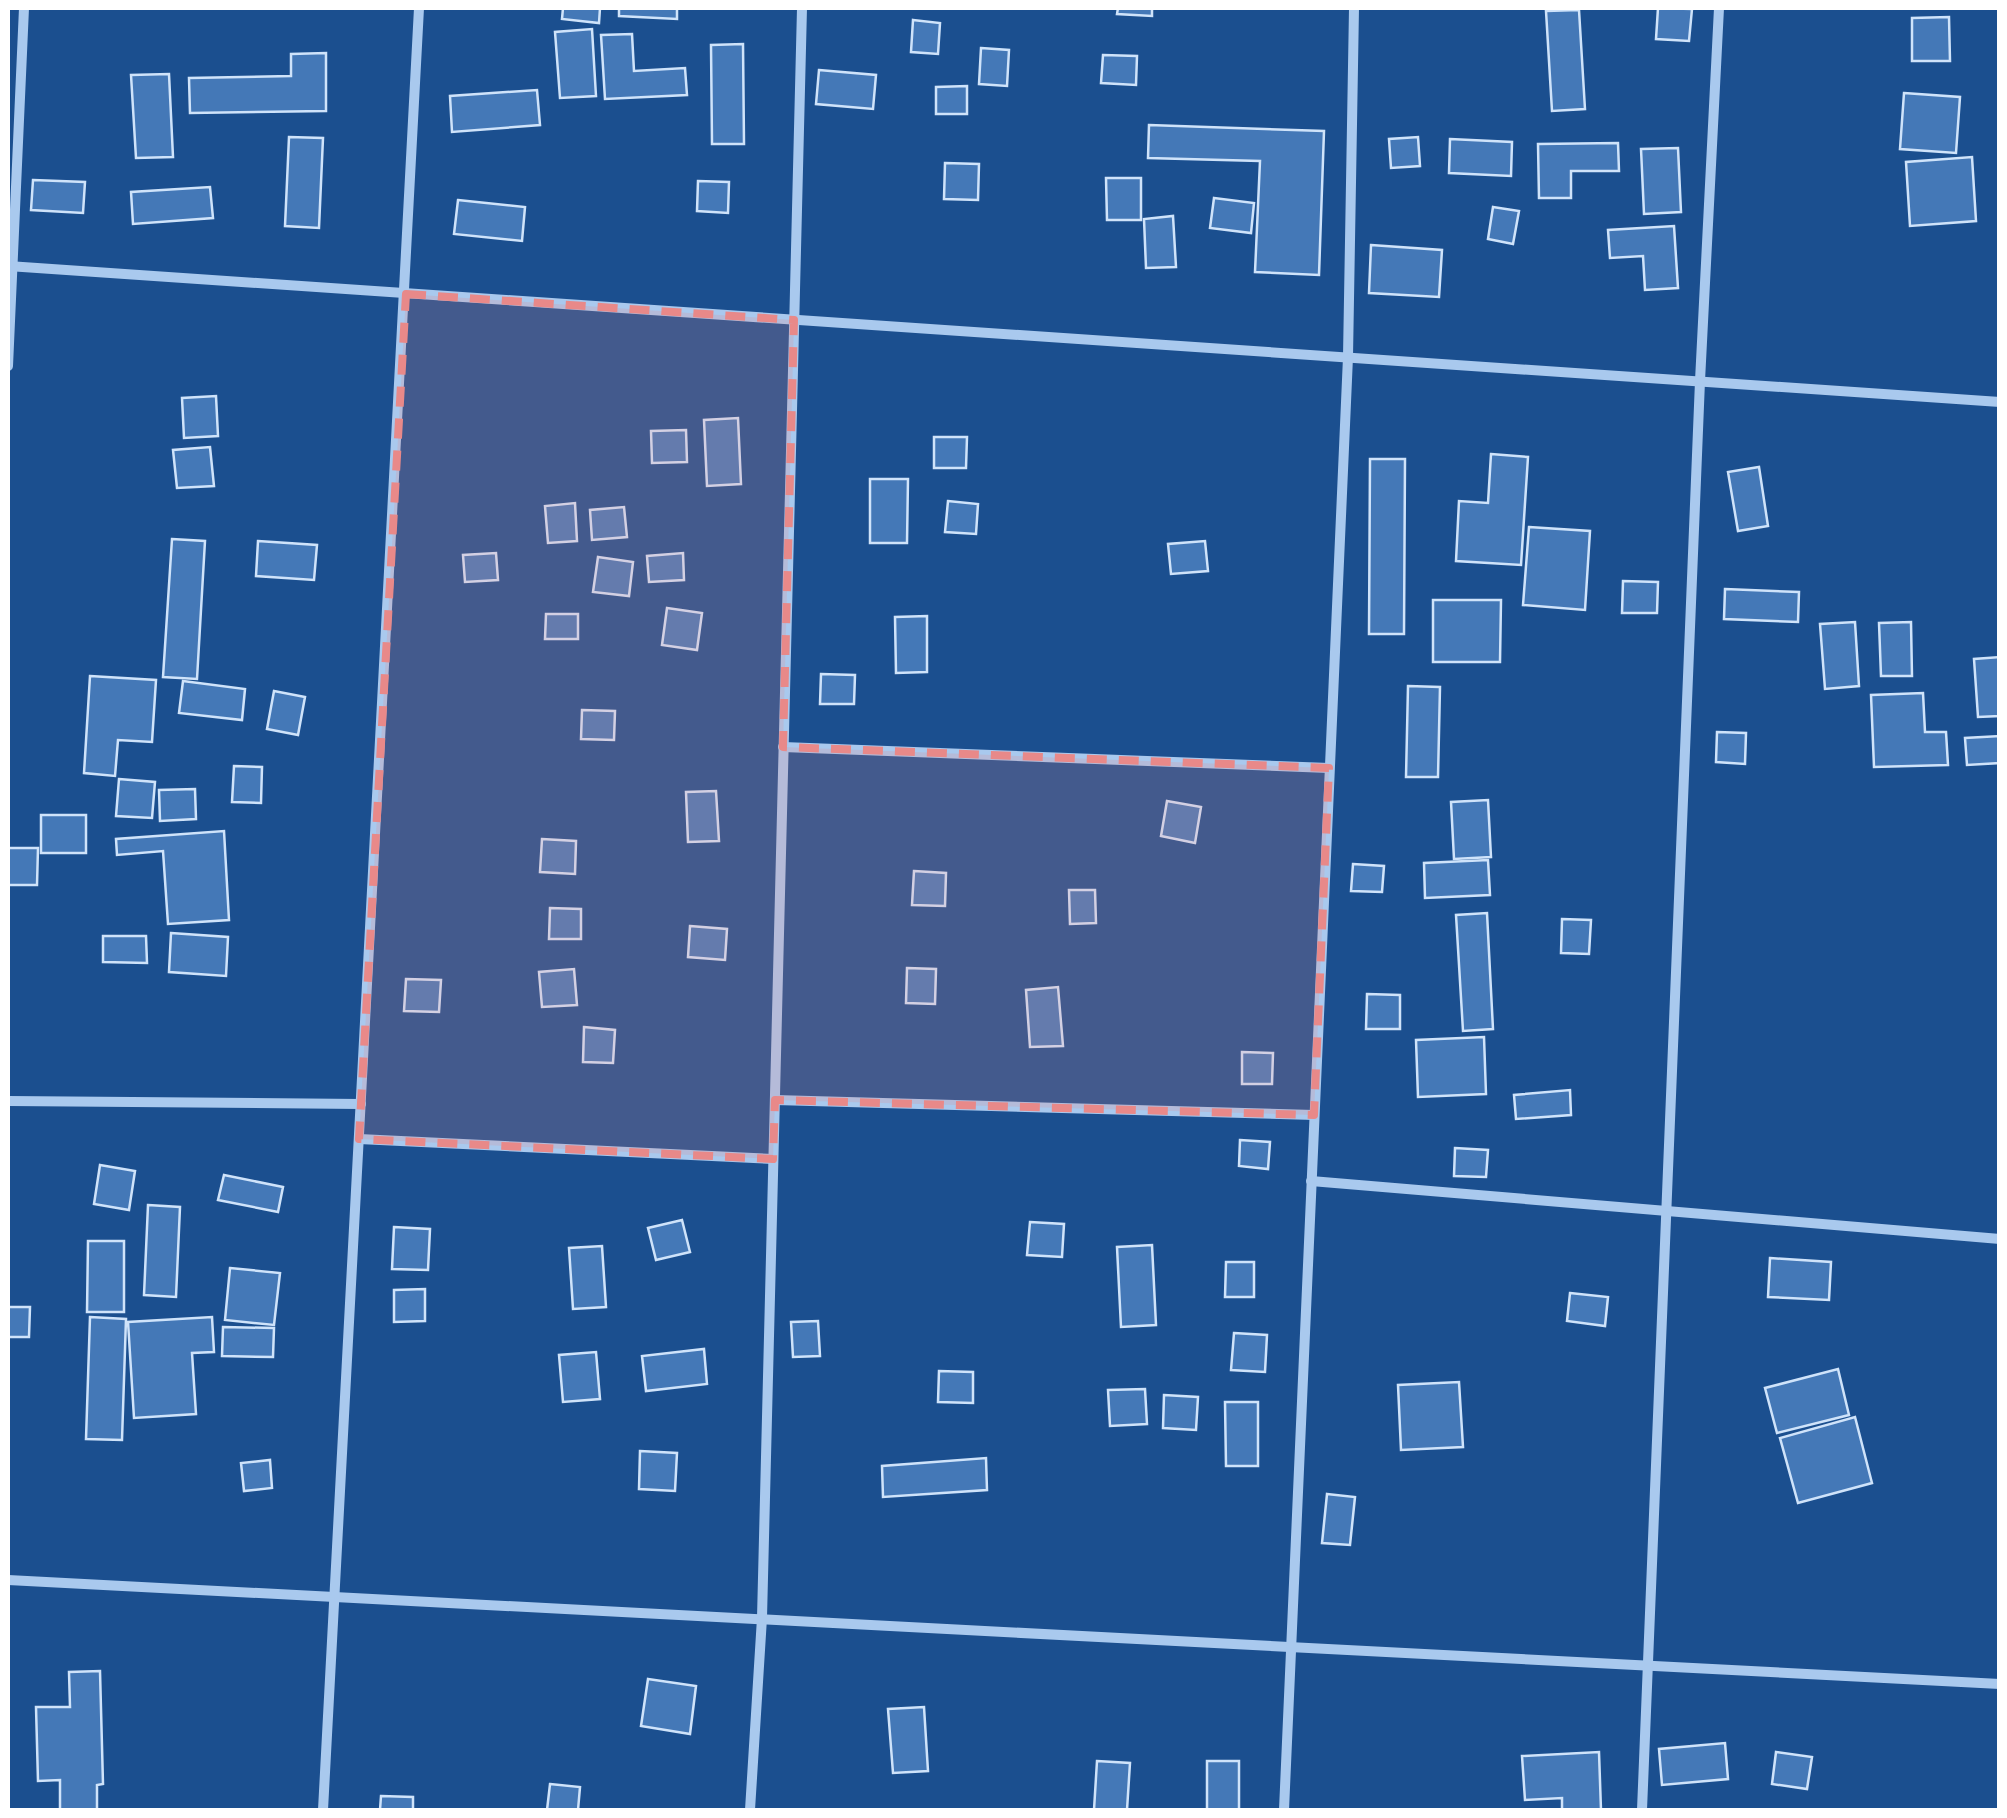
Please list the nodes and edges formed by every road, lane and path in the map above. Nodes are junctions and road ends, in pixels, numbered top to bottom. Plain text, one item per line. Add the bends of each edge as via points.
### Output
1 (24, 8) edge
2 (419, 8) edge
3 (802, 8) edge
4 (1354, 8) edge
5 (1719, 8) edge
6 (10, 267) edge
7 (406, 294) junction
8 (794, 320) junction
9 (1348, 358) junction
10 (8, 366) edge
11 (1700, 381) junction
12 (2000, 402) edge
13 (783, 748) junction
14 (1329, 768) junction
15 (775, 1100) junction
16 (8, 1101) edge
17 (361, 1104) junction
18 (1314, 1115) junction
19 (359, 1139) junction
20 (774, 1159) junction
21 (1311, 1180) junction
22 (1668, 1211) junction
23 (2000, 1240) edge
24 (8, 1580) edge
25 (334, 1597) junction
26 (762, 1618) junction
27 (1291, 1646) junction
28 (1650, 1666) junction
29 (2000, 1684) edge
30 (323, 1810) edge
31 (750, 1810) edge
32 (1284, 1810) edge
33 (1642, 1810) edge

1 - 6 street
2 - 7 street
3 - 8 street
4 - 9 street
5 - 11 street
6 - 7 street
6 - 10 street
7 - 8 street
7 - 17 street
8 - 9 street
8 - 13 street
9 - 11 street
9 - 14 street
11 - 12 street
11 - 22 street
13 - 14 street
13 - 15 street
14 - 18 street
15 - 18 street
15 - 20 street
16 - 17 street
17 - 19 street
18 - 21 street
19 - 20 street
19 - 25 street
20 - 26 street
21 - 22 street
21 - 27 street
22 - 23 street
22 - 28 street
24 - 25 street
25 - 26 street
25 - 30 street
26 - 27 street
26 - 31 street
27 - 28 street
27 - 32 street
28 - 29 street
28 - 33 street

